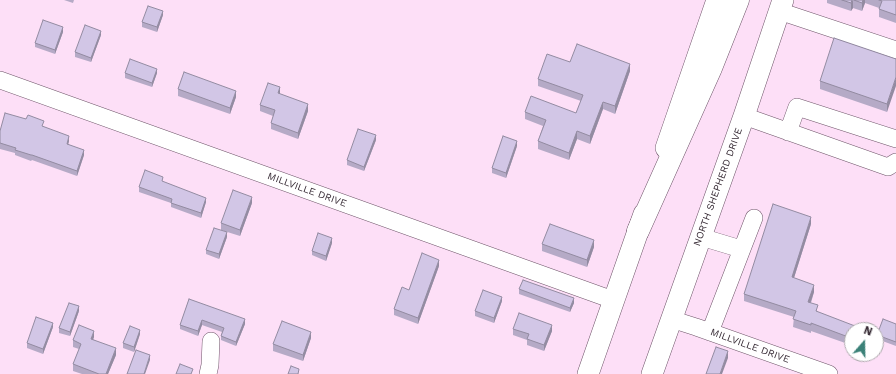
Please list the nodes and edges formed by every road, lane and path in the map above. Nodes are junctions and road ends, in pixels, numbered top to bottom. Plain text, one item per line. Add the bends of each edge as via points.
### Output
1 (716, 0) edge
2 (738, 0) edge
3 (781, 6) edge
4 (896, 50) edge
5 (0, 80) edge
6 (744, 116) junction
7 (788, 132) junction
8 (896, 138) edge
9 (896, 162) edge
10 (754, 218) dead end
11 (638, 231) junction
12 (701, 237) junction
13 (742, 250) junction
14 (613, 300) junction
15 (671, 319) junction
16 (710, 332) junction
17 (211, 341) dead end
18 (208, 374) edge
19 (588, 374) edge
20 (652, 374) edge
21 (828, 374) edge

1 - 11 main road
2 - 11 highway via 711,68
3 - 4 street
3 - 6 main road, NORTH SHEPHERD DRIVE
5 - 14 street, MILLVILLE DRIVE
6 - 7 street
6 - 12 main road, NORTH SHEPHERD DRIVE
7 - 8 street via 797,106
7 - 9 street via 888,167
10 - 13 street
11 - 14 main road
12 - 13 street
12 - 15 main road, NORTH SHEPHERD DRIVE
13 - 16 street
14 - 19 main road
15 - 16 street, MILLVILLE DRIVE
15 - 20 main road, NORTH SHEPHERD DRIVE
16 - 21 street, MILLVILLE DRIVE
17 - 18 street

